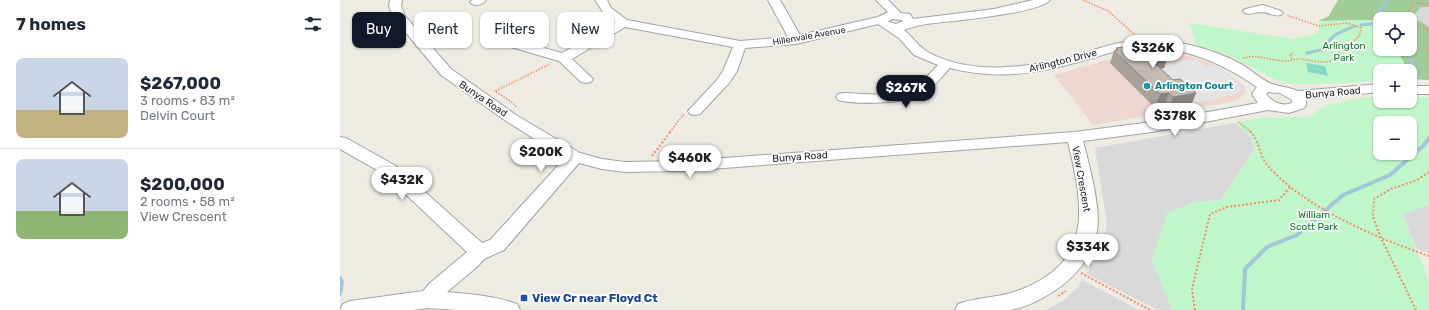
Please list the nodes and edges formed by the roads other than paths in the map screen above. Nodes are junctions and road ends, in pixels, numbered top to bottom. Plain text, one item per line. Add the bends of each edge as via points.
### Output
1 (396, 0) edge
2 (601, 0) edge
3 (774, 0) edge
4 (1044, 0) edge
5 (1262, 4) edge
6 (1249, 10) dead end
7 (1277, 13) road end
8 (895, 20) edge
9 (623, 23) junction
10 (796, 40) junction
11 (740, 45) junction
12 (529, 48) edge
13 (564, 58) junction
14 (947, 64) junction
15 (586, 79) dead end
16 (1417, 85) edge
17 (1429, 85) edge
18 (1268, 88) junction
19 (1373, 89) edge
20 (1417, 90) edge
21 (1429, 90) edge
22 (1295, 96) junction
23 (843, 97) dead end
24 (1268, 104) junction
25 (694, 111) road end
26 (1074, 138) junction
27 (340, 142) edge
28 (575, 157) junction
29 (477, 254) junction
30 (429, 299) junction
31 (340, 307) edge
32 (358, 308) edge
33 (510, 310) edge
34 (965, 310) edge

1 - 28 street, Bunya Road via 394,6 399,17 446,72 511,118
2 - 9 street, Hillenvale Avenue via 606,10
3 - 10 street
4 - 8 street, Hillenvale Avenue via 1016,9 929,19
5 - 6 street
5 - 7 street
8 - 10 street, Hillenvale Avenue
8 - 14 street, Arlington Drive via 910,44 919,52
9 - 11 street, Hillenvale Avenue
9 - 13 street
10 - 11 street, Hillenvale Avenue
11 - 25 street via 730,71 722,83
12 - 13 street
13 - 15 street
14 - 18 street, Arlington Drive via 972,70 1014,73 1040,69 1121,46 1142,44 1177,47 1215,58 1232,65
14 - 23 street via 920,90 907,95
16 - 17 street
18 - 22 street
18 - 24 street via 1259,94
19 - 22 street, Bunya Road
20 - 21 street
22 - 24 street via 1300,103 1297,108 1280,108
24 - 26 street, Bunya Road via 1152,127
26 - 28 street, Bunya Road via 662,167 625,167
26 - 34 street, View Crescent via 1088,218 1086,239 1081,251 1057,279 1042,289 999,304
27 - 29 street via 390,170 475,247
28 - 29 street via 497,245
29 - 30 street
30 - 32 street
30 - 33 street
31 - 32 street

